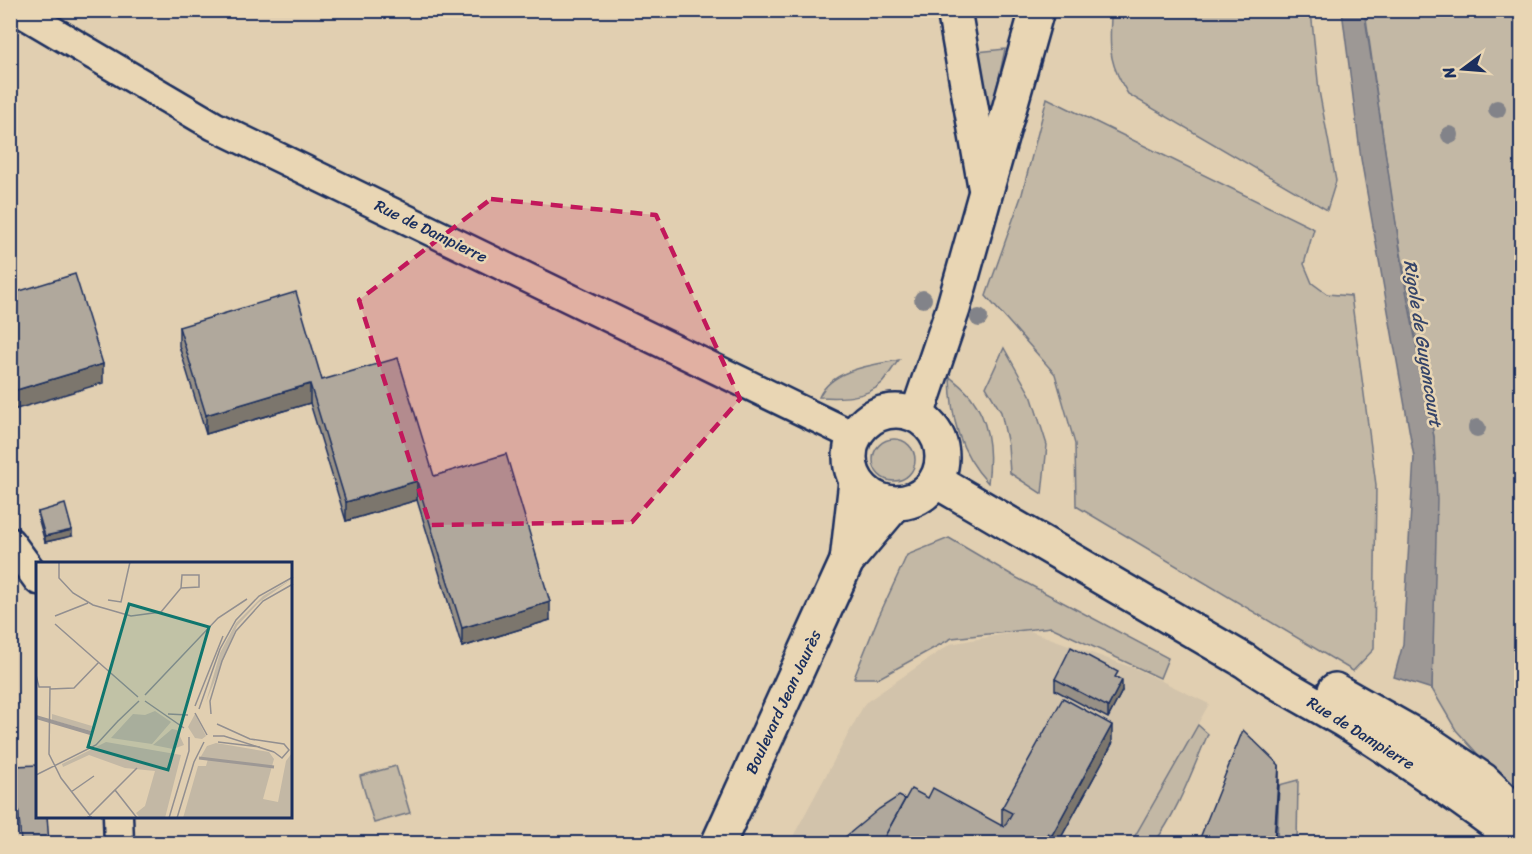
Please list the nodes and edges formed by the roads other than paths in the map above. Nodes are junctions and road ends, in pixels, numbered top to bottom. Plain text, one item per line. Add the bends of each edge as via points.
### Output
1 (16, 10) edge
2 (954, 10) edge
3 (1037, 10) edge
4 (986, 195) junction
5 (917, 415) junction
6 (854, 436) junction
7 (856, 481) junction
8 (936, 481) junction
9 (895, 504) junction
10 (10, 542) edge
11 (847, 561) junction
12 (36, 577) edge
13 (1195, 632) junction
14 (118, 818) edge
15 (1521, 818) edge
16 (120, 843) edge
17 (718, 843) edge
18 (1521, 843) edge

1 - 6 street, Rue de Dampierre via 214,126
2 - 4 street
3 - 4 street
4 - 5 street
5 - 6 street via 899,410 883,412 869,419
5 - 8 street via 930,425 943,453
6 - 7 street via 850,452
7 - 9 street via 866,493
7 - 11 street, Boulevard Jean Jaurès
8 - 9 street via 911,501
8 - 13 street, Rue de Dampierre
9 - 11 street, Boulevard Jean Jaurès
10 - 12 street
11 - 17 street, Boulevard Jean Jaurès
13 - 15 street, Rue de Dampierre via 1320,682 1427,742 1484,780
13 - 18 street, Rue de Dampierre via 1418,768
14 - 16 street

